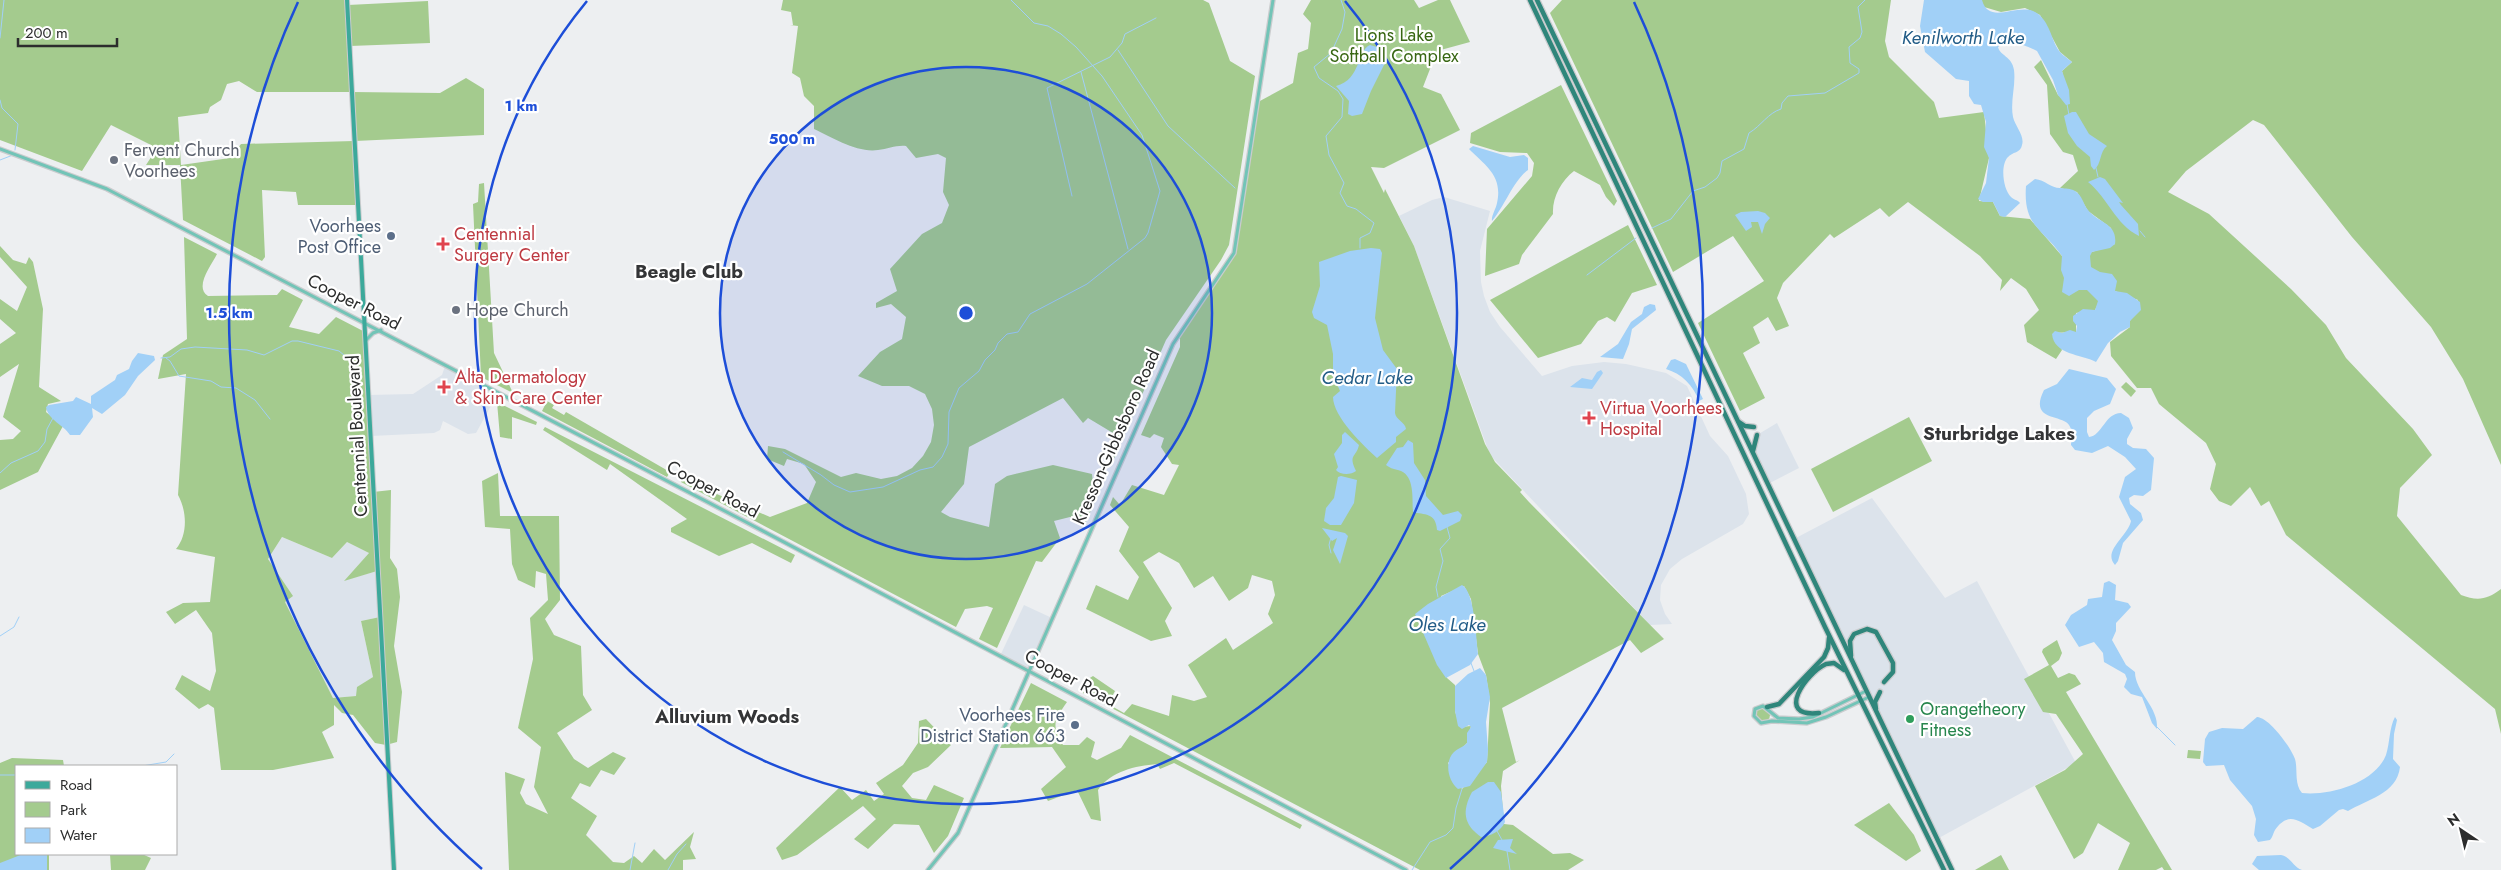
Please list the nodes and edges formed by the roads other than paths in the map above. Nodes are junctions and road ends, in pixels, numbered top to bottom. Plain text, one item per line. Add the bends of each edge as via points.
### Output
1 (347, 0) edge
2 (1273, 0) edge
3 (1530, 0) edge
4 (1537, 0) edge
5 (0, 149) edge
6 (364, 324) junction
7 (381, 330) junction
8 (366, 340) junction
9 (1739, 421) junction
10 (1754, 427) dead end
11 (1757, 435) dead end
12 (1754, 452) junction
13 (1825, 627) junction
14 (1853, 664) junction
15 (1029, 671) junction
16 (1852, 682) junction
17 (1884, 682) dead end
18 (1866, 691) junction
19 (1880, 692) dead end
20 (1858, 695) junction
21 (1869, 697) junction
22 (1861, 701) junction
23 (1767, 707) junction
24 (1771, 713) junction
25 (1876, 713) junction
26 (1819, 714) junction
27 (1768, 721) junction
28 (394, 870) edge
29 (928, 870) edge
30 (1406, 870) edge
31 (1942, 870) edge
32 (1952, 870) edge

1 - 6 main road, Centennial Boulevard
2 - 15 street, Kresson-Gibbsboro Road via 1234,253 1173,344
3 - 13 highway
4 - 9 highway
5 - 6 street, Cooper Road via 92,181
6 - 7 street, Cooper Road
6 - 8 main road, Centennial Boulevard
7 - 8 street
7 - 15 street, Cooper Road
8 - 28 main road, Centennial Boulevard
9 - 10 highway
9 - 12 highway
11 - 12 highway
12 - 14 highway
13 - 16 highway
13 - 23 highway via 1829,639 1824,657 1780,704
14 - 17 highway via 1850,646 1854,634 1867,629 1876,632 1893,663 1893,672
14 - 18 highway
15 - 29 street, Kresson-Gibbsboro Road via 958,833
15 - 30 street, Cooper Road
16 - 20 highway
16 - 26 highway via 1838,665 1822,666 1796,697 1802,712
18 - 20 street
18 - 21 highway
19 - 25 highway via 1875,702
20 - 22 highway
20 - 26 street
21 - 22 street
21 - 25 highway
22 - 27 street via 1807,723
22 - 31 highway
23 - 24 street
23 - 27 street via 1759,706 1754,715 1760,722
24 - 26 street via 1787,720
24 - 27 street
25 - 32 highway

